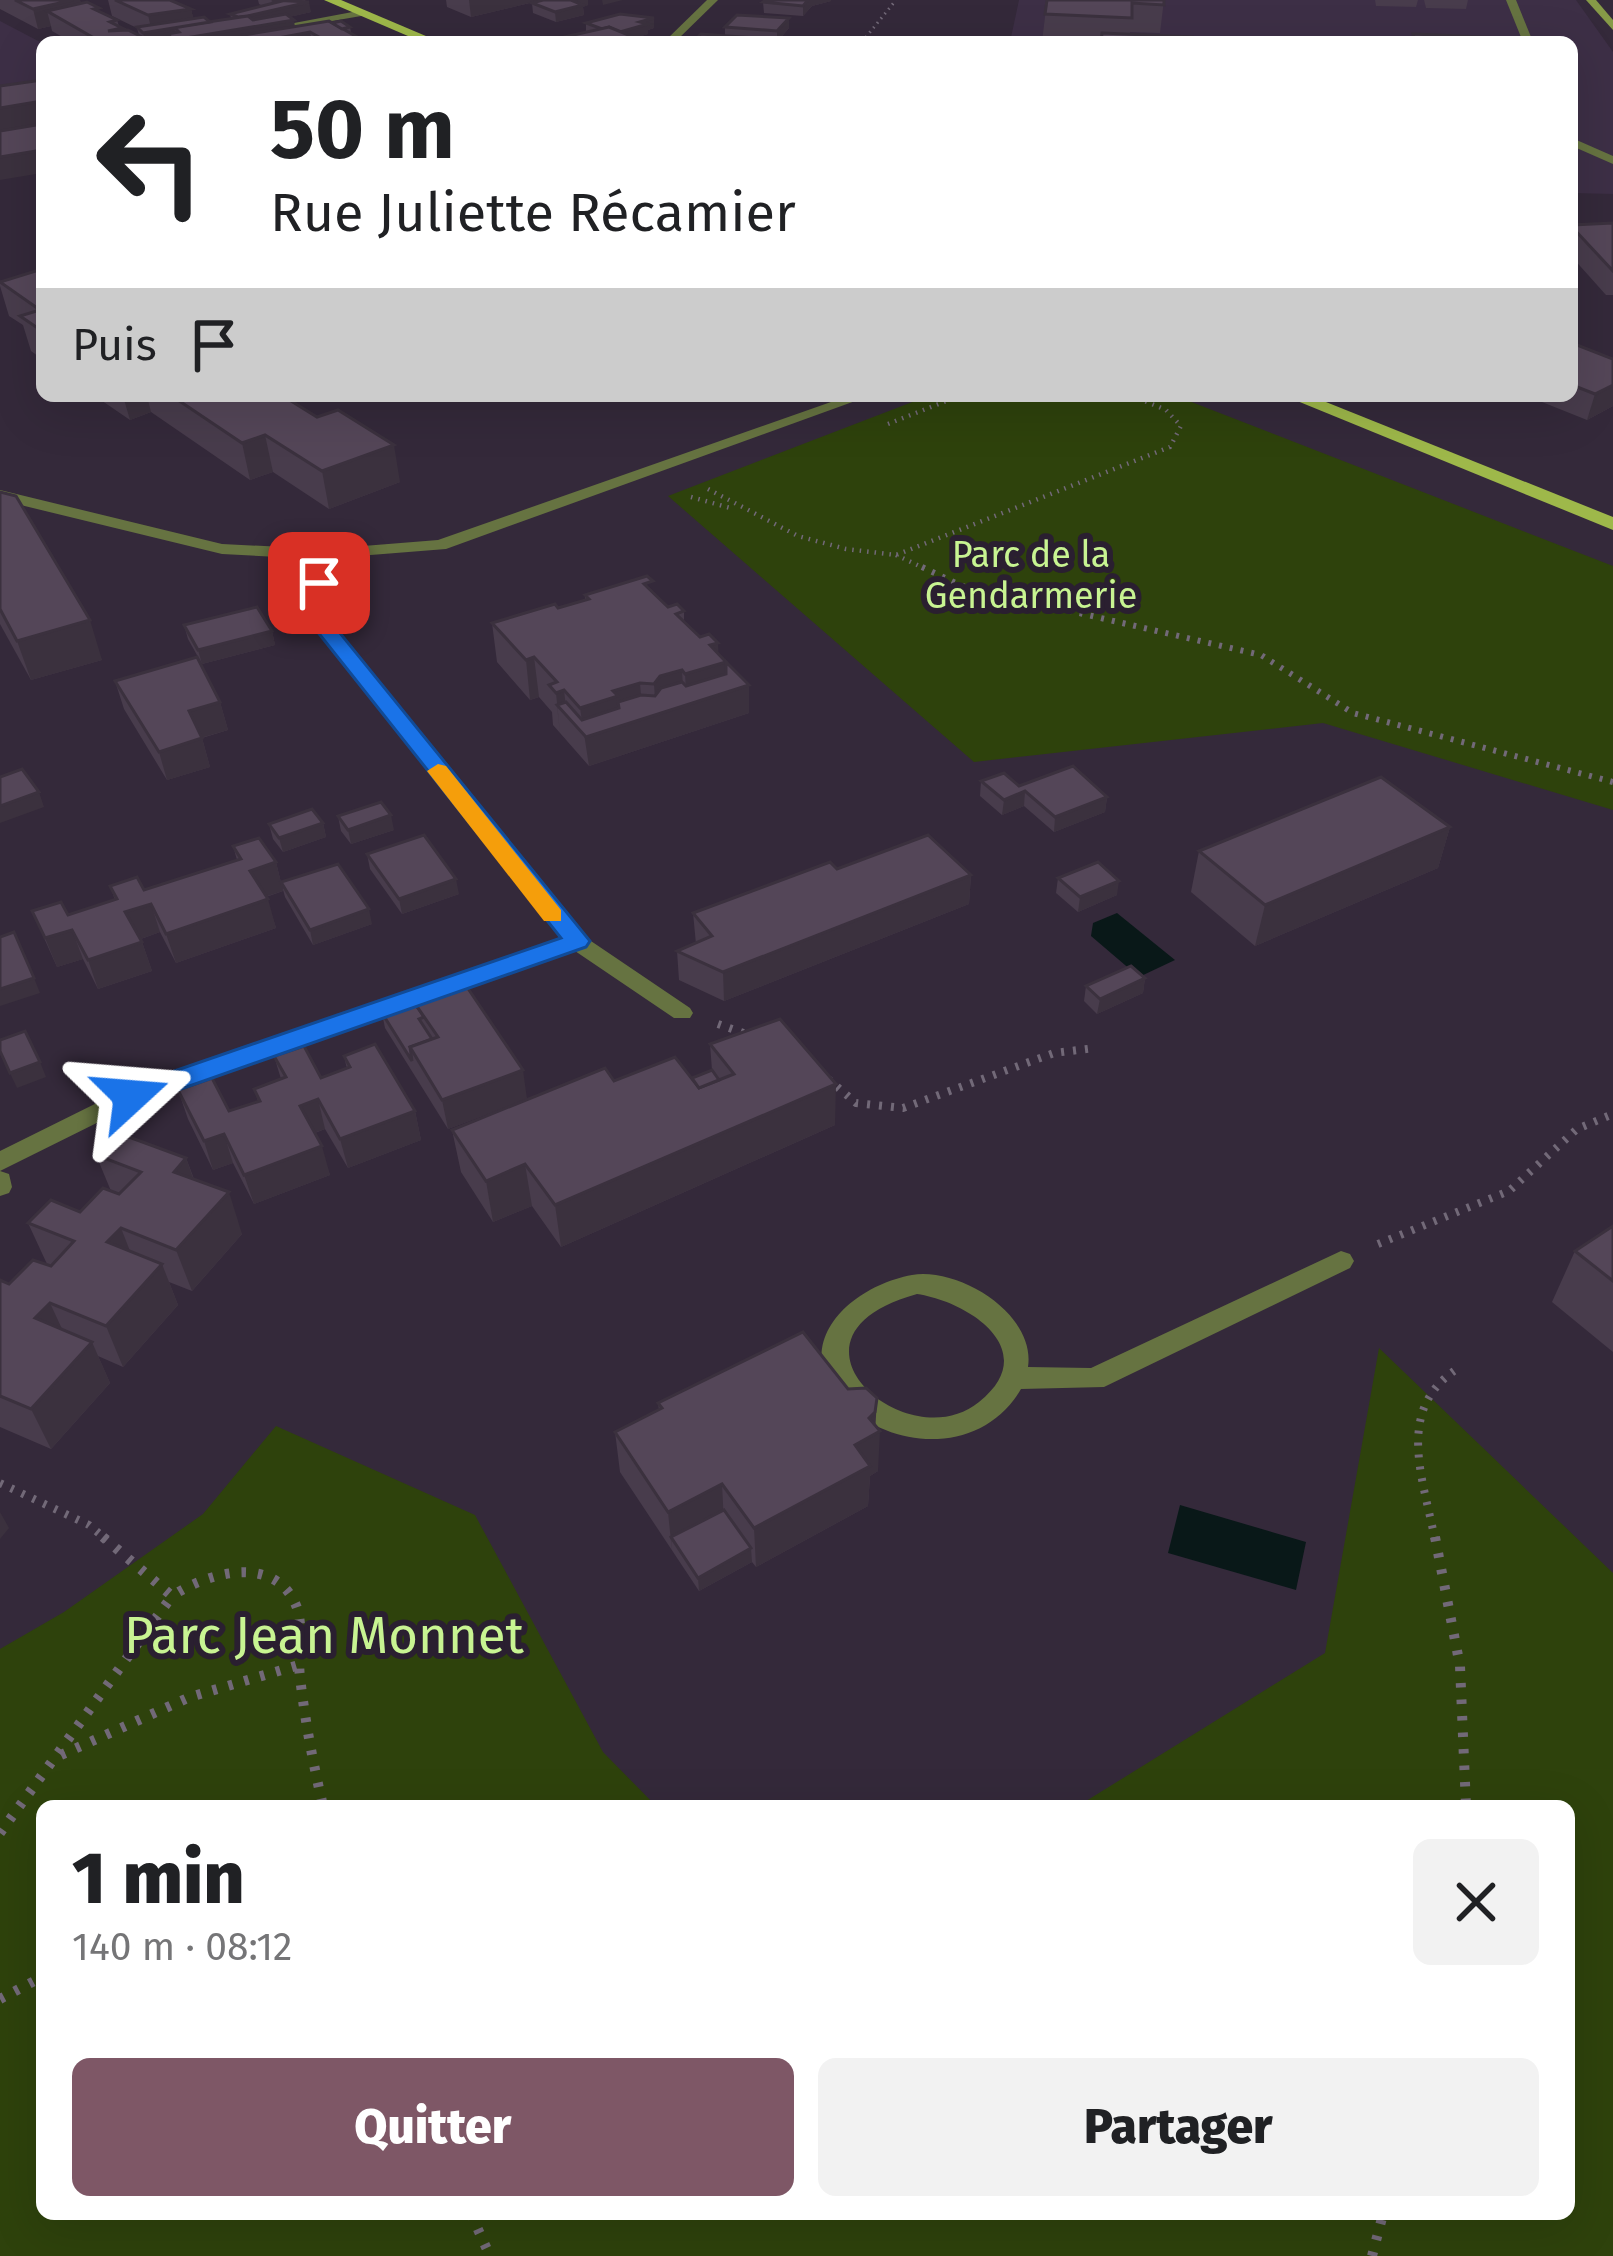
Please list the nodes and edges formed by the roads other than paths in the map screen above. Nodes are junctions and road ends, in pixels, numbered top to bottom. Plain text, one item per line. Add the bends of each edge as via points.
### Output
1 (330, 0) edge
2 (713, 0) edge
3 (1511, 0) edge
4 (1591, 0) edge
5 (363, 14) junction
6 (1613, 27) edge
7 (254, 31) edge
8 (418, 36) edge
9 (675, 36) edge
10 (1526, 36) edge
11 (1578, 145) edge
12 (1613, 160) edge
13 (845, 402) edge
14 (1309, 402) edge
15 (0, 495) edge
16 (1613, 524) edge
17 (326, 554) junction
18 (577, 941) junction
19 (682, 1013) road end
20 (0, 1162) edge
21 (1341, 1261) road end
22 (1013, 1378) junction

1 - 5 main road
2 - 9 street
3 - 10 street
4 - 6 main road
5 - 7 street
5 - 8 main road
11 - 12 street
13 - 17 street via 440,545
14 - 16 main road
15 - 17 street via 222,549
17 - 18 street via 312,612
18 - 19 street
18 - 20 street via 131,1096
21 - 22 street via 1094,1379
22 - 22 street via 986,1412 958,1425 899,1424 845,1387 836,1357 840,1332 887,1289 938,1285 995,1313 1010,1335

